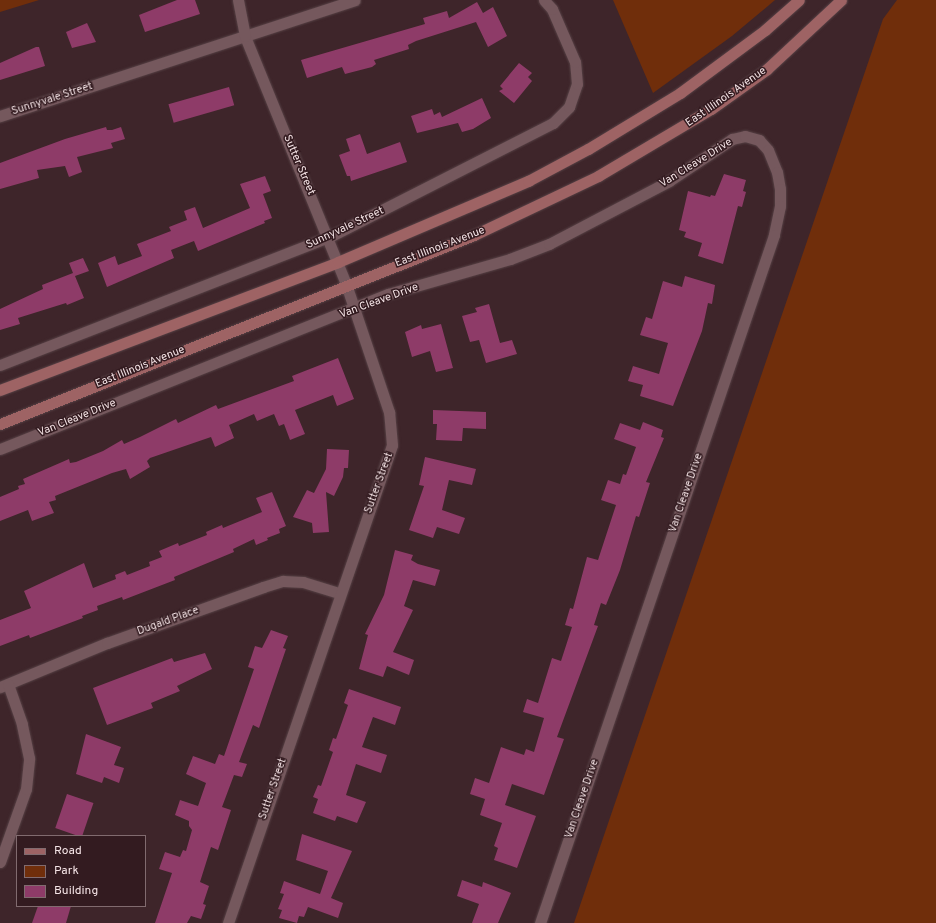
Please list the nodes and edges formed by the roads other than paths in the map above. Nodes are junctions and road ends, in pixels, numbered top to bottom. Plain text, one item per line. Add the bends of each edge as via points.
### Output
1 (238, 0) edge
2 (355, 0) edge
3 (544, 0) edge
4 (798, 0) edge
5 (841, 0) edge
6 (245, 36) junction
7 (0, 116) edge
8 (329, 237) junction
9 (338, 262) junction
10 (346, 284) junction
11 (355, 309) junction
12 (0, 365) edge
13 (0, 390) edge
14 (0, 424) edge
15 (0, 448) edge
16 (340, 593) junction
17 (4, 685) edge
18 (0, 862) edge
19 (228, 923) edge
20 (540, 923) edge

1 - 6 street, Sutter Street
2 - 6 street, Sunnyvale Street
3 - 8 street, Sunnyvale Street via 552,9 575,62 577,84 569,107 553,123
4 - 9 main road via 765,30 680,94 588,149 528,181
5 - 10 main road, East Illinois Avenue via 767,69 670,136 598,176 474,235
6 - 7 street, Sunnyvale Street
6 - 8 street, Sutter Street
8 - 9 street, Sutter Street
8 - 12 street, Sunnyvale Street
9 - 10 street, Sutter Street
9 - 13 main road
10 - 11 street, Sutter Street
10 - 14 main road, East Illinois Avenue
11 - 15 street, Van Cleave Drive
11 - 16 street, Sutter Street via 389,412 392,445
11 - 20 street, Van Cleave Drive via 388,294 510,259 549,244 669,181 732,139 745,136 759,140 768,150 777,172 780,206 774,235
16 - 17 street, Dugald Place via 303,582 283,581 107,643
16 - 19 street, Sutter Street
17 - 18 street via 22,724 29,758 26,789

